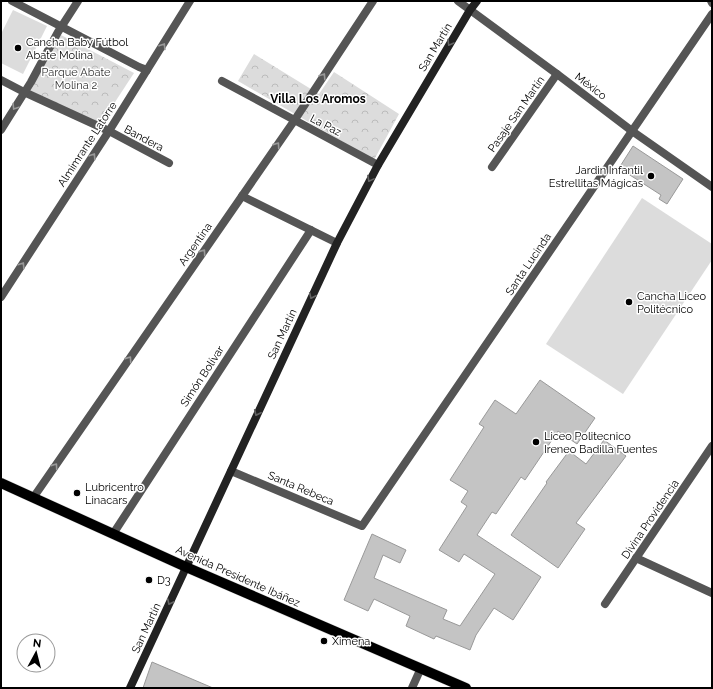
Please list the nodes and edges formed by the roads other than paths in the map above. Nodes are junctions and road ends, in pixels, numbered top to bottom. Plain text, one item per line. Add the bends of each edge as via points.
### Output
1 (12, 1) edge
2 (78, 1) edge
3 (190, 1) edge
4 (372, 1) edge
5 (458, 1) edge
6 (477, 1) edge
7 (470, 10) junction
8 (712, 14) edge
9 (62, 26) junction
10 (147, 70) junction
11 (557, 74) junction
12 (1, 80) edge
13 (222, 81) dead end
14 (24, 92) junction
15 (294, 121) junction
16 (1, 130) edge
17 (108, 131) junction
18 (632, 131) junction
19 (169, 164) dead end
20 (378, 165) junction
21 (492, 167) dead end
22 (712, 187) edge
23 (242, 196) junction
24 (311, 230) junction
25 (337, 243) junction
26 (1, 297) edge
27 (711, 451) edge
28 (231, 470) junction
29 (1, 483) edge
30 (33, 498) junction
31 (362, 526) joint
32 (113, 534) junction
33 (636, 558) junction
34 (186, 567) junction
35 (712, 593) edge
36 (605, 604) dead end
37 (421, 668) junction
38 (130, 688) edge
39 (412, 688) edge
40 (466, 688) edge

1 - 9 street
2 - 9 street
10 -> 3 street, Almimrante Latorre
15 -> 4 street, Argentina
5 - 7 street, México
6 - 7 street, San Martín
7 - 11 street, México
7 -> 20 street, San Martín
8 - 18 street, Santa Lucinda
9 - 10 street
9 - 14 street
10 - 17 street, Almimrante Latorre
11 - 18 street, México
11 - 21 street, Pasaje San Martín
12 - 14 street, Bandera
13 - 15 street, La Paz
14 -> 16 street
14 - 17 street, Bandera
15 - 20 street, La Paz
23 -> 15 street, Argentina
17 - 19 street, Bandera
26 -> 17 street, Almimrante Latorre
18 - 22 street, México
18 - 31 street, Santa Lucinda
20 -> 25 street, San Martín
23 - 24 street
30 -> 23 street, Argentina
24 - 25 street
24 - 32 street, Simón Bolívar
25 -> 28 street, San Martín
27 - 33 street, Divina Providencia
28 - 31 street, Santa Rebeca
28 - 34 street, San Martín
29 - 30 main road, Avenida Presidente Ibáñez
30 - 32 main road, Avenida Presidente Ibáñez
32 - 34 main road, Avenida Presidente Ibáñez
33 - 35 street
33 - 36 street, Divina Providencia
34 - 37 main road, Avenida Presidente Ibáñez
34 -> 38 street, San Martín
37 - 39 street
37 - 40 main road, Avenida Presidente Ibáñez

